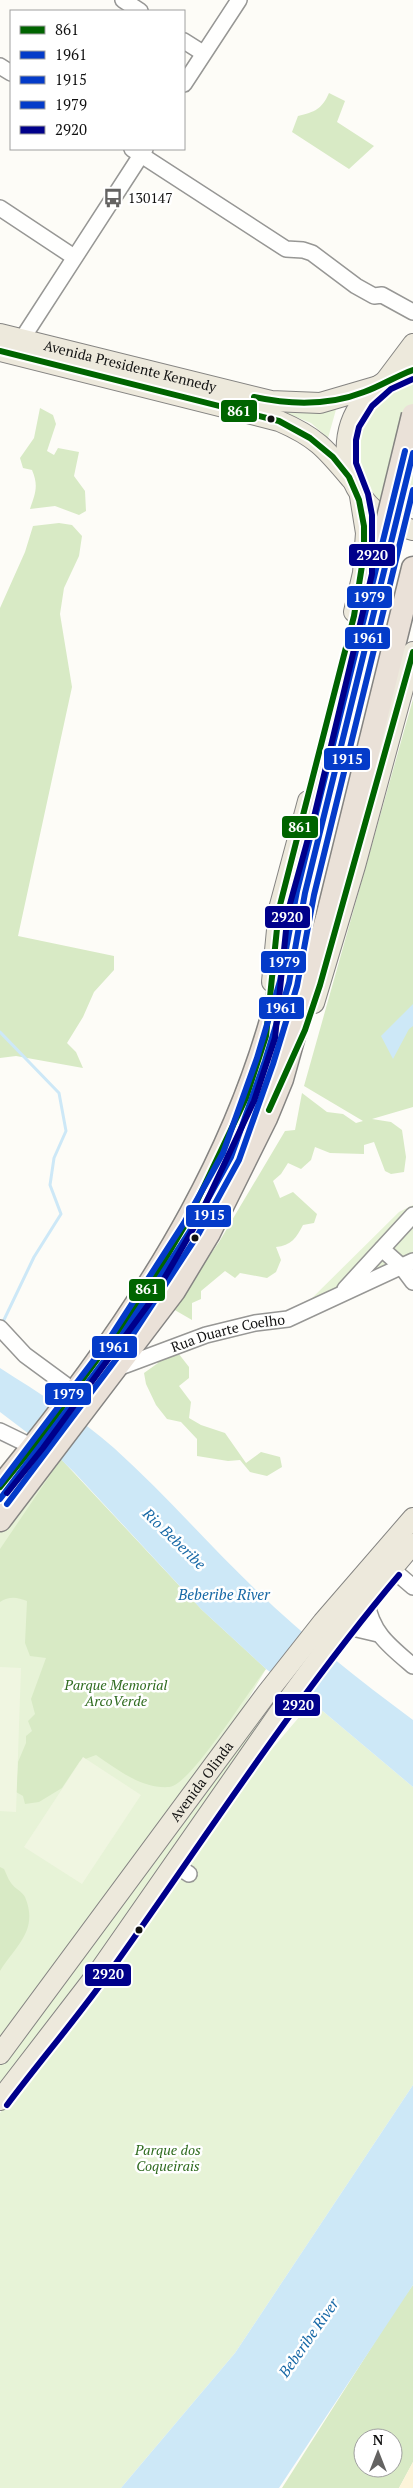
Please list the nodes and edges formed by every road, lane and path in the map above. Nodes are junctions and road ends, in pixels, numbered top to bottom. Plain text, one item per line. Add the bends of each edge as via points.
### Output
1 (123, 0) edge
2 (239, 0) edge
3 (138, 10) edge
4 (185, 42) edge
5 (203, 53) junction
6 (185, 82) edge
7 (139, 151) edge
8 (0, 208) edge
9 (74, 257) junction
10 (413, 312) edge
11 (0, 334) edge
12 (22, 340) junction
13 (413, 344) edge
14 (0, 351) edge
15 (413, 370) edge
16 (382, 383) junction
17 (413, 415) edge
18 (355, 487) junction
19 (413, 530) edge
20 (413, 568) edge
21 (413, 652) edge
22 (266, 1036) junction
23 (282, 1079) junction
24 (413, 1215) edge
25 (382, 1249) junction
26 (407, 1264) edge
27 (413, 1282) edge
28 (339, 1296) junction
29 (2, 1330) edge
30 (115, 1369) junction
31 (78, 1396) junction
32 (0, 1431) edge
33 (40, 1448) junction
34 (0, 1487) edge
35 (413, 1518) edge
36 (0, 1520) edge
37 (413, 1544) edge
38 (392, 1569) junction
39 (413, 1588) edge
40 (366, 1600) junction
41 (335, 1627) junction
42 (378, 1634) junction
43 (413, 1666) edge
44 (0, 2054) edge
45 (0, 2100) edge

1 - 3 street
2 - 5 street
4 - 5 street
5 - 6 street
7 - 9 street
7 - 10 street via 286,249 312,253 356,286 374,296 382,295
8 - 9 street
9 - 12 street
11 - 12 main road, Avenida Presidente Kennedy
12 - 16 main road, Avenida Presidente Kennedy via 271,401 320,403
13 - 16 main road
14 - 18 main road, Avenida Presidente Kennedy via 279,421 316,441
15 - 16 main road, Avenida Presidente Kennedy
16 - 18 main road via 360,404 349,428 346,453
17 - 22 highway, bridge via 296,897 290,945
18 - 19 main road, Avenida Presidente Kennedy via 384,519
18 - 22 main road via 366,533 363,573 305,815 279,908
20 - 23 highway via 327,918
21 - 23 main road via 320,985 305,1030
22 - 31 highway via 246,1098 188,1220
23 - 30 highway via 205,1240 174,1291
24 - 25 street, Rua Duarte Coelho
25 - 26 street
25 - 28 street, Rua Duarte Coelho
26 - 27 street
26 - 28 street, Rua Duarte Coelho
28 - 30 street, Rua Duarte Coelho via 288,1319 206,1335
29 - 31 street via 25,1354
30 - 31 highway
31 - 33 highway
32 - 33 street
33 - 34 highway
33 - 36 highway
35 - 41 main road, Avenida Olinda
37 - 38 main road, Avenida Olinda
38 - 39 street
38 - 40 main road, Avenida Olinda
40 - 41 main road, Avenida Olinda
40 - 42 street via 369,1618
41 - 42 street
41 - 44 main road, Avenida Olinda via 267,1693
41 - 45 main road, Avenida Olinda via 182,1869
42 - 43 street

